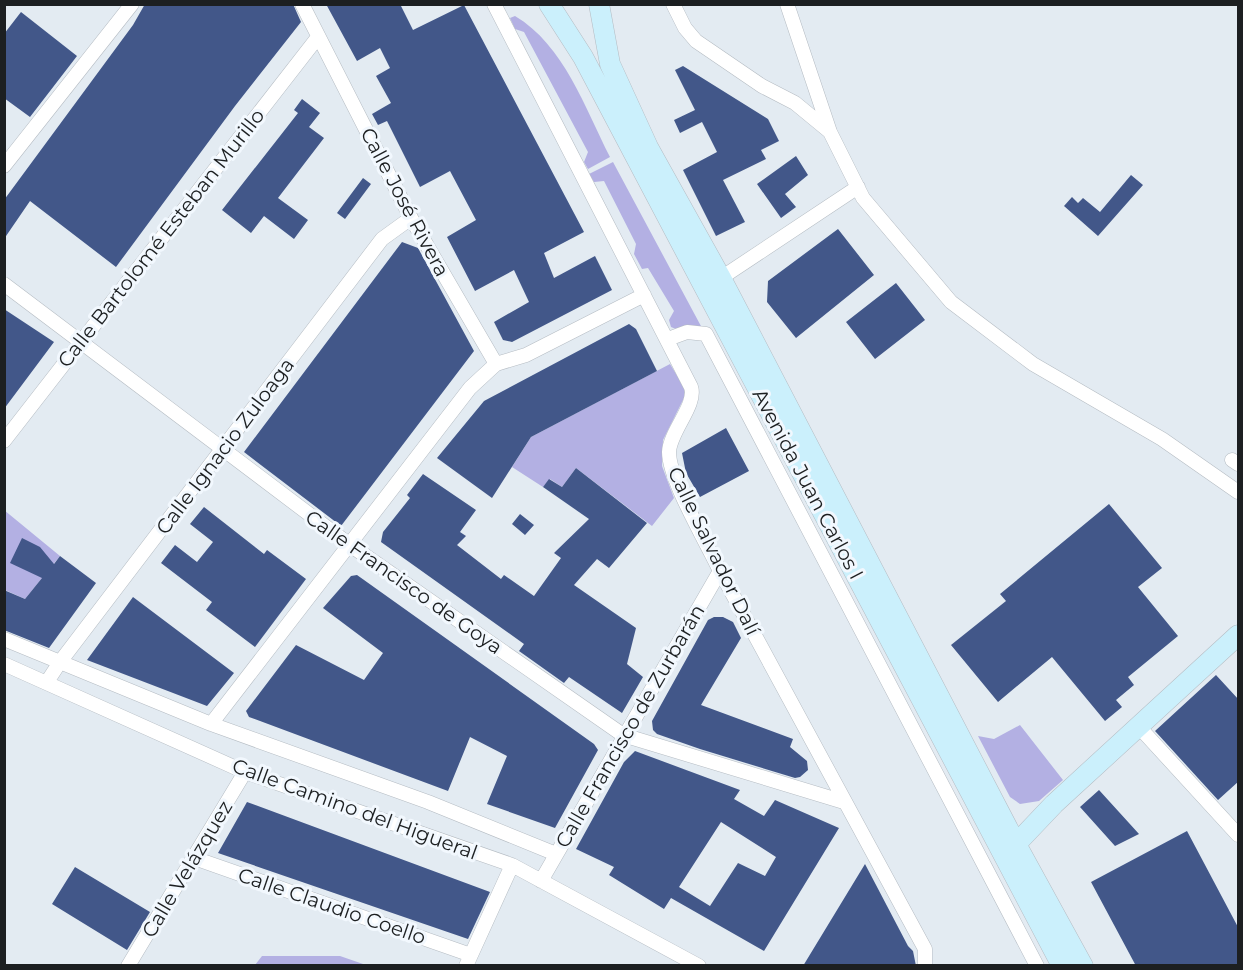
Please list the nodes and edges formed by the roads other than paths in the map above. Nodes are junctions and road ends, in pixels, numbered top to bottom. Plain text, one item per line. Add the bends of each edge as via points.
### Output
1 (132, 4) edge
2 (302, 4) edge
3 (495, 4) edge
4 (549, 4) edge
5 (599, 4) edge
6 (787, 4) edge
7 (674, 5) edge
8 (318, 37) junction
9 (830, 132) junction
10 (4, 166) edge
11 (858, 187) junction
12 (411, 218) junction
13 (721, 278) junction
14 (4, 284) edge
15 (644, 295) junction
16 (668, 339) junction
17 (81, 340) junction
18 (496, 364) junction
19 (4, 441) edge
20 (224, 449) junction
21 (1239, 492) edge
22 (350, 545) junction
23 (720, 571) junction
24 (1239, 635) edge
25 (4, 639) edge
26 (60, 662) junction
27 (4, 664) edge
28 (48, 682) junction
29 (212, 724) junction
30 (1140, 728) junction
31 (623, 735) junction
32 (245, 772) junction
33 (844, 802) junction
34 (1054, 804) junction
35 (1002, 816) junction
36 (1239, 836) edge
37 (1016, 844) junction
38 (556, 854) junction
39 (194, 858) junction
40 (512, 865) junction
41 (541, 880) junction
42 (469, 960) edge
43 (128, 966) edge
44 (699, 966) edge
45 (925, 966) edge
46 (1037, 966) edge
47 (1062, 966) edge
48 (1083, 966) edge

1 - 10 street
2 - 8 street, Calle José Rivera
3 - 15 street, Calle Salvador Dalí
4 - 47 street, Avenida Juan Carlos I via 583,57
5 - 13 street, Avenida Juan Carlos I via 610,64 648,147
6 - 9 street
7 - 9 street via 696,41 795,104
8 - 12 street, Calle José Rivera
8 - 17 street, Calle Bartolomé Esteban Murillo
9 - 11 street
11 - 13 street
11 - 21 street via 863,198 951,302 1033,364 1162,438
12 - 18 street, Calle José Rivera
12 - 20 street, Calle Ignacio Zuloaga via 382,239
13 - 35 street, Avenida Juan Carlos I
14 - 17 street, Calle Francisco de Goya
15 - 16 street, Calle Salvador Dalí
15 - 18 street via 526,356
16 - 23 street, Calle Salvador Dalí via 693,393 675,430 670,460
16 - 46 street via 687,332 706,334
17 - 19 street, Calle Bartolomé Esteban Murillo
17 - 20 street, Calle Francisco de Goya
18 - 22 street via 470,388
20 - 22 street, Calle Francisco de Goya
20 - 26 street, Calle Ignacio Zuloaga
22 - 29 street
22 - 31 street, Calle Francisco de Goya
23 - 31 street, Calle Francisco de Zurbarán
23 - 33 street, Calle Salvador Dalí
24 - 30 street
25 - 26 street, Calle Camino del Higueral
26 - 28 street, Calle Ignacio Zuloaga
26 - 29 street, Calle Camino del Higueral
27 - 28 street, Calle Camino del Higueral
28 - 32 street, Calle Camino del Higueral
29 - 38 street, Calle Camino del Higueral via 428,802
30 - 34 street
30 - 36 street
31 - 33 street, Calle Francisco de Goya
31 - 38 street, Calle Francisco de Zurbarán
32 - 39 street, Calle Velázquez
32 - 40 street, Calle Camino del Higueral
33 - 45 street, Calle Salvador Dalí via 925,949
34 - 35 street via 1022,817
34 - 37 street
35 - 37 street, Avenida Juan Carlos I
37 - 48 street, Avenida Juan Carlos I
38 - 41 street, Calle Francisco de Zurbarán
39 - 42 street, Calle Claudio Coello
39 - 43 street, Calle Velázquez
40 - 41 street, Calle Camino del Higueral
40 - 42 street
41 - 44 street, Calle Camino del Higueral

